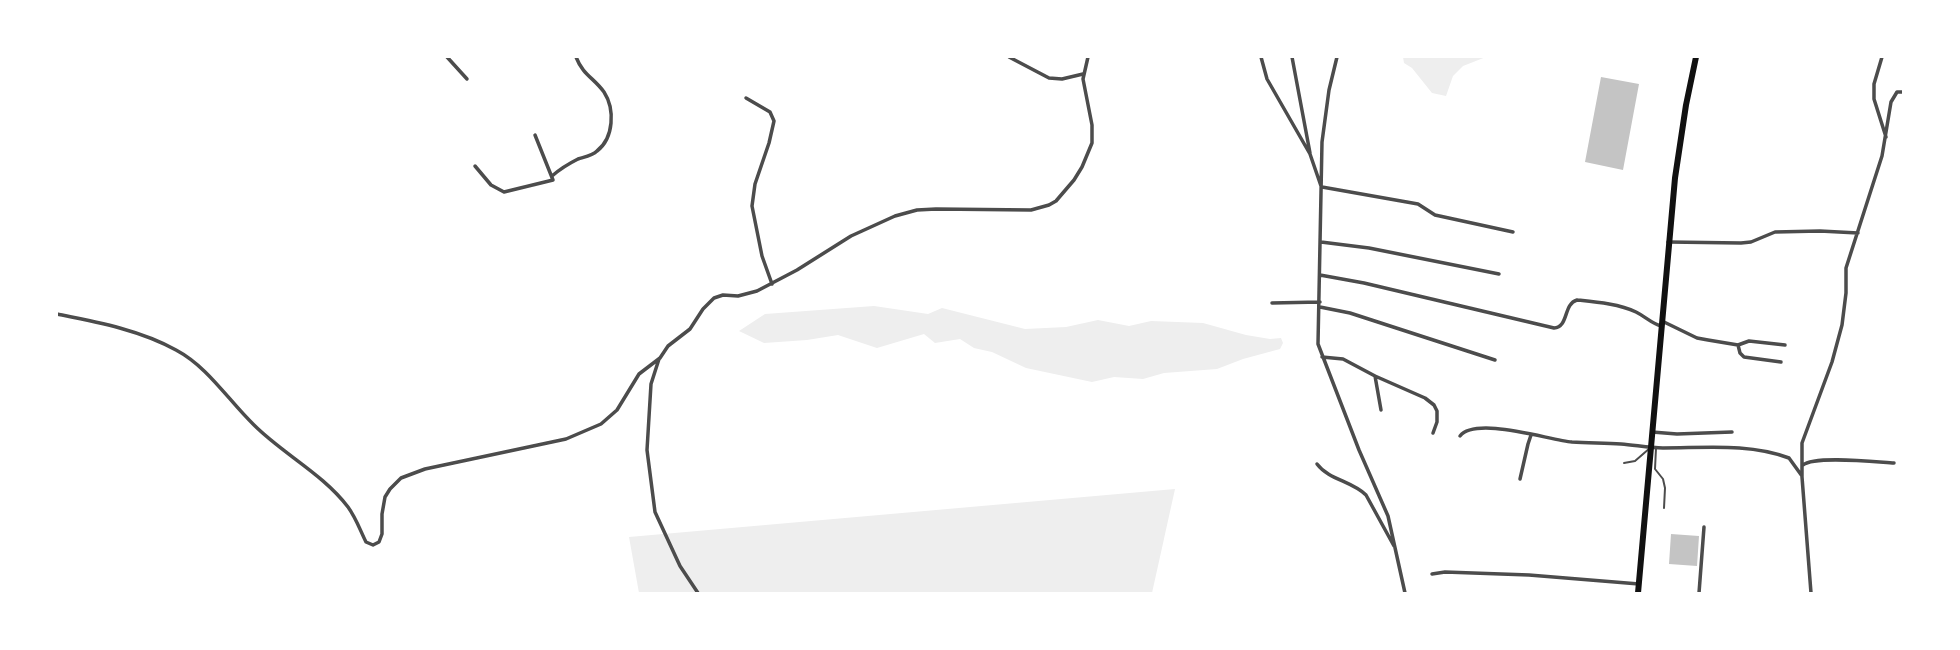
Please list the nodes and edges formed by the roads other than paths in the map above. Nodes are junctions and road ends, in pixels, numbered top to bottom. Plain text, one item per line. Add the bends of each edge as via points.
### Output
1 (447, 57) edge
2 (576, 57) edge
3 (1009, 57) edge
4 (1088, 57) edge
5 (1261, 57) edge
6 (1292, 57) edge
7 (1337, 57) edge
8 (1696, 57) edge
9 (1882, 57) edge
10 (1083, 74) junction
11 (467, 79) dead end
12 (1903, 92) edge
13 (746, 98) dead end
14 (535, 135) dead end
15 (1886, 137) junction
16 (1310, 154) junction
17 (475, 166) dead end
18 (552, 176) junction
19 (1322, 187) junction
20 (1513, 232) dead end
21 (1858, 233) junction
22 (1321, 242) junction
23 (1668, 242) junction
24 (1499, 274) dead end
25 (1320, 275) junction
26 (772, 284) junction
27 (1272, 303) dead end
28 (1320, 305) junction
29 (57, 314) edge
30 (1662, 323) junction
31 (1738, 345) junction
32 (1785, 345) dead end
33 (1322, 357) junction
34 (660, 358) junction
35 (1495, 360) dead end
36 (1781, 362) dead end
37 (1375, 376) junction
38 (1381, 410) dead end
39 (1652, 432) junction
40 (1732, 432) dead end
41 (1433, 434) dead end
42 (1531, 435) junction
43 (1460, 436) dead end
44 (1653, 447) junction
45 (1624, 463) dead end
46 (1894, 463) dead end
47 (1317, 464) dead end
48 (1803, 465) junction
49 (1802, 477) junction
50 (1520, 479) dead end
51 (1664, 508) dead end
52 (1704, 527) dead end
53 (1397, 551) junction
54 (1432, 574) dead end
55 (1639, 584) junction
56 (698, 593) edge
57 (1405, 593) edge
58 (1638, 593) edge
59 (1699, 593) edge
60 (1811, 593) edge

1 - 11 street
2 - 18 street via 585,74 606,95 611,107 611,122 607,137 597,152 572,162
3 - 10 street via 1049,78 1062,79
4 - 10 street
5 - 16 street via 1267,79
6 - 16 street
7 - 19 street via 1324,120
8 - 23 main road via 1680,143
9 - 15 street via 1874,84 1874,99
10 - 26 street via 1092,125 1092,143 1074,180 1056,201 1031,210 936,209 917,210 895,216 851,236
12 - 15 street via 1897,92 1894,96
13 - 26 street via 770,112 774,121 755,184 752,206 762,256
14 - 18 street
15 - 21 street
16 - 19 street
17 - 18 street via 491,186 504,192 553,180
19 - 20 street via 1418,204 1435,215
19 - 22 street
21 - 23 street via 1775,232 1751,242 1741,243
21 - 48 street via 1846,268 1842,325 1832,362 1802,443
22 - 24 street via 1369,248
22 - 25 street
23 - 30 main road
25 - 28 street
25 - 30 street via 1554,328 1560,327 1571,303 1577,300 1626,308 1654,324
26 - 34 street via 747,294 714,298 690,329 668,346
27 - 28 street
28 - 33 street via 1317,338
28 - 35 street
29 - 34 street via 148,337 190,358 256,427 340,497 354,517 366,542 371,545 377,544 381,539 383,504 390,489 400,478 424,468 552,442 590,430 617,410 639,374
30 - 31 street via 1697,338
30 - 39 main road
31 - 32 street via 1749,341
31 - 36 street via 1744,357
33 - 37 street via 1343,359
33 - 53 street via 1388,516
34 - 56 street via 651,384 647,450 655,512 680,566
37 - 38 street
37 - 41 street via 1421,395 1434,405 1438,417
39 - 40 street
39 - 44 main road
42 - 43 street via 1510,430 1475,428
42 - 44 street via 1571,442
42 - 50 street
44 - 45 lane via 1635,461
44 - 49 street via 1704,446 1770,452 1789,458
44 - 51 lane via 1656,469 1665,488
44 - 55 main road
46 - 48 street via 1833,459
47 - 53 street via 1324,472 1366,495
48 - 49 street
49 - 60 street
52 - 59 street
53 - 57 street
54 - 55 street via 1445,572 1521,575
55 - 58 main road

